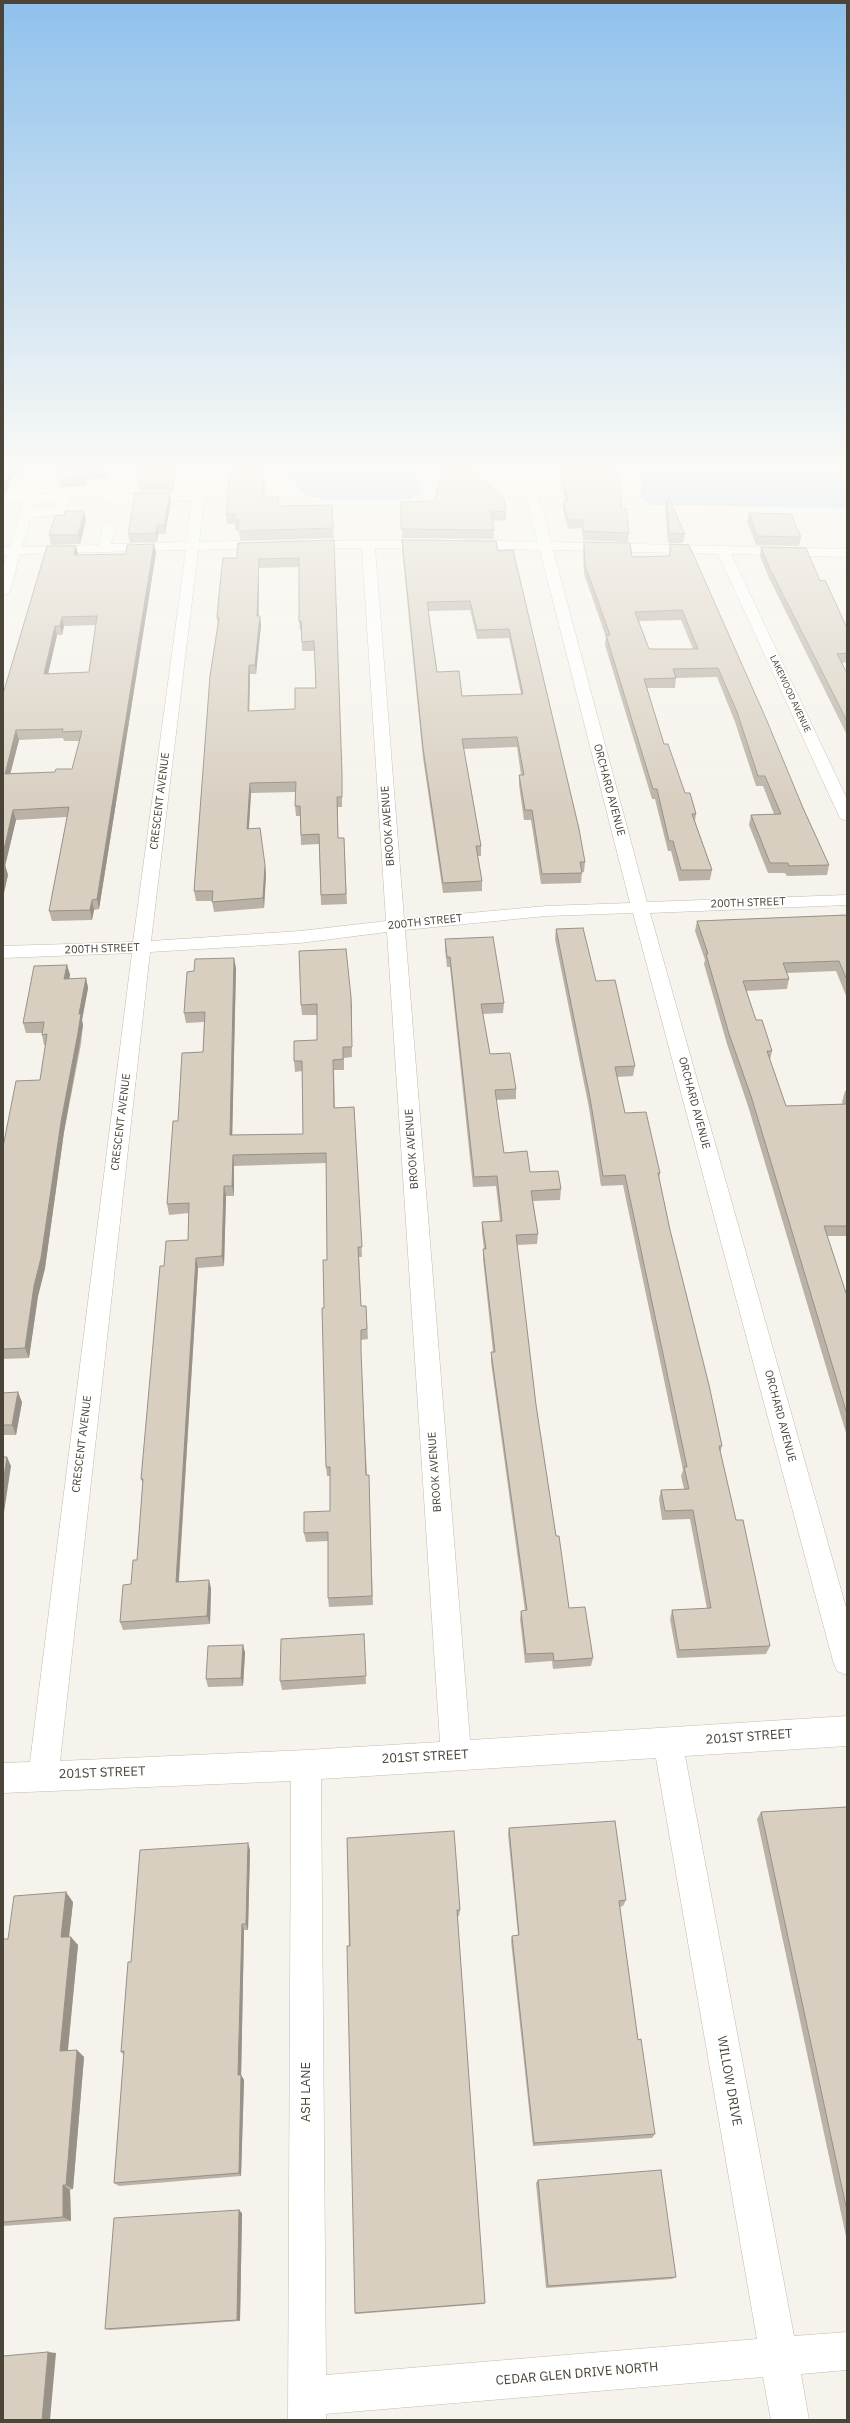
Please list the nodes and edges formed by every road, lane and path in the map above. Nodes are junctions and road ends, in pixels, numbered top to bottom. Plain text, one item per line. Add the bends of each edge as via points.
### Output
1 (187, 583) edge
2 (371, 583) edge
3 (554, 583) edge
4 (738, 583) edge
5 (847, 816) edge
6 (847, 900) edge
7 (640, 907) junction
8 (396, 925) junction
9 (141, 947) junction
10 (3, 952) edge
11 (847, 1661) edge
12 (847, 1731) edge
13 (668, 1742) junction
14 (456, 1755) junction
15 (306, 1765) junction
16 (43, 1775) junction
17 (3, 1778) edge
18 (847, 2351) edge
19 (780, 2358) junction
20 (307, 2408) edge
21 (790, 2420) edge

1 - 9 street, CRESCENT AVENUE
2 - 8 street, BROOK AVENUE
3 - 7 street, ORCHARD AVENUE
4 - 5 street, LAKEWOOD AVENUE
6 - 7 street, 200TH STREET
7 - 8 street, 200TH STREET via 499,914
7 - 11 street, ORCHARD AVENUE
8 - 9 street, 200TH STREET via 300,937
8 - 14 street, BROOK AVENUE
9 - 10 street, 200TH STREET
9 - 16 street, CRESCENT AVENUE
12 - 13 street, 201ST STREET
13 - 14 street, 201ST STREET
13 - 19 street, WILLOW DRIVE
14 - 15 street, 201ST STREET
15 - 16 street, 201ST STREET
15 - 20 street, ASH LANE
16 - 17 street, 201ST STREET
18 - 19 street, CEDAR GLEN DRIVE NORTH
19 - 20 street, CEDAR GLEN DRIVE NORTH
19 - 21 street, WILLOW DRIVE

